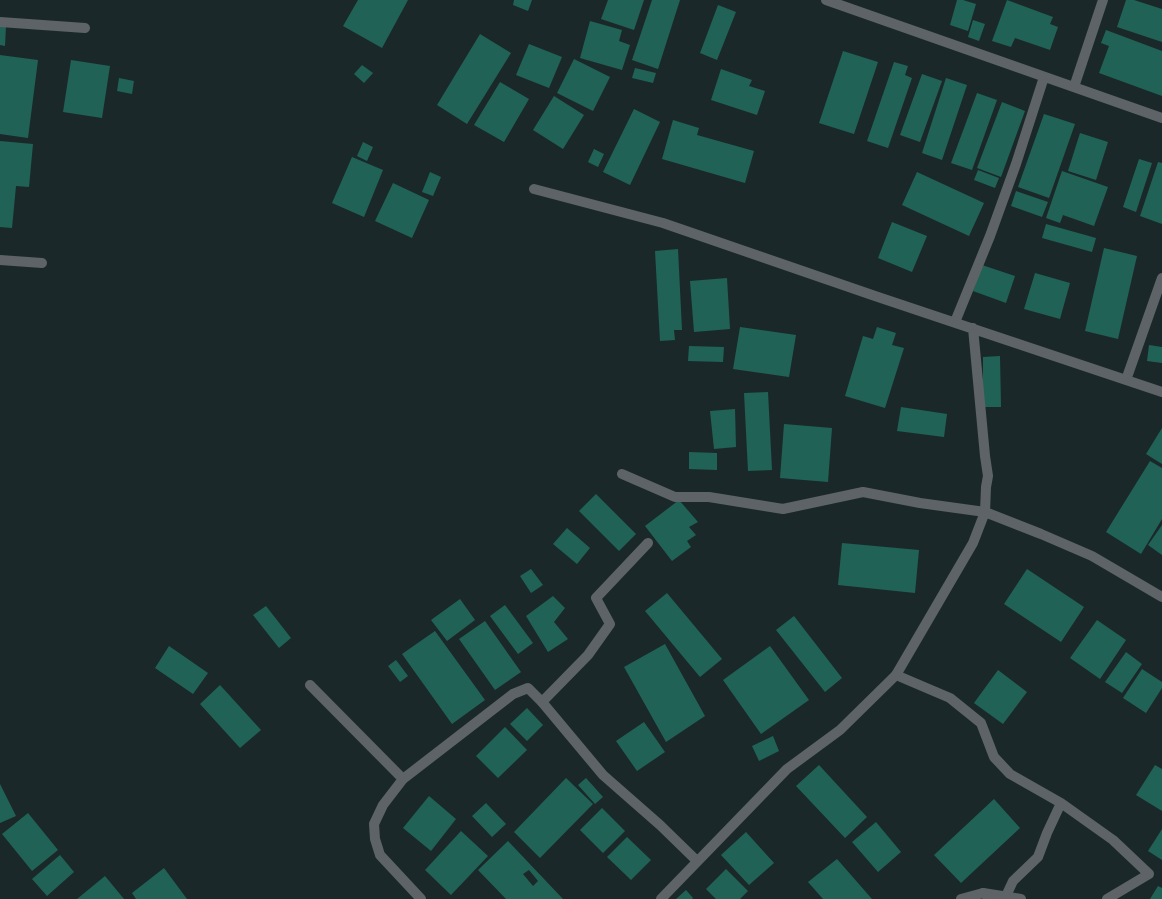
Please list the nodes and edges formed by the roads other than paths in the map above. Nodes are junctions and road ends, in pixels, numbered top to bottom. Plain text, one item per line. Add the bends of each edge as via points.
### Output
1 (826, 0) edge
2 (1103, 0) edge
3 (0, 22) edge
4 (85, 28) dead end
5 (1044, 77) junction
6 (1074, 87) junction
7 (1162, 118) edge
8 (534, 189) dead end
9 (0, 260) edge
10 (42, 263) dead end
11 (1162, 278) edge
12 (954, 322) junction
13 (974, 328) junction
14 (1126, 380) junction
15 (1162, 392) edge
16 (622, 474) dead end
17 (985, 512) junction
18 (648, 543) dead end
19 (1162, 597) edge
20 (896, 675) junction
21 (310, 686) dead end
22 (542, 702) junction
23 (403, 779) junction
24 (1060, 803) junction
25 (697, 861) junction
26 (983, 893) junction
27 (1006, 896) junction
28 (421, 899) edge
29 (661, 899) edge
30 (961, 899) edge
31 (991, 899) edge
32 (1021, 899) edge
33 (1107, 899) edge

1 - 5 street
2 - 6 street
3 - 4 street
5 - 6 street
5 - 12 street via 990,236
6 - 7 street
8 - 12 street via 663,223
9 - 10 street
11 - 14 street
12 - 13 street
13 - 14 street
13 - 17 street via 988,476
14 - 15 street
16 - 17 street via 675,497 709,497 783,509 863,492
17 - 19 street via 1092,556
17 - 20 street via 973,543
18 - 22 street via 596,598 610,624 588,655
20 - 24 street via 950,698 981,723 994,757 1010,774
20 - 25 street via 840,730 787,769
21 - 23 street
22 - 23 street via 528,688 513,694
22 - 25 street via 602,775
23 - 28 street via 383,805 374,824 375,839 380,854
24 - 27 street via 1038,857 1013,881
24 - 33 street via 1113,840 1149,874
25 - 29 street
26 - 27 street
26 - 30 street
26 - 31 street
27 - 32 street

